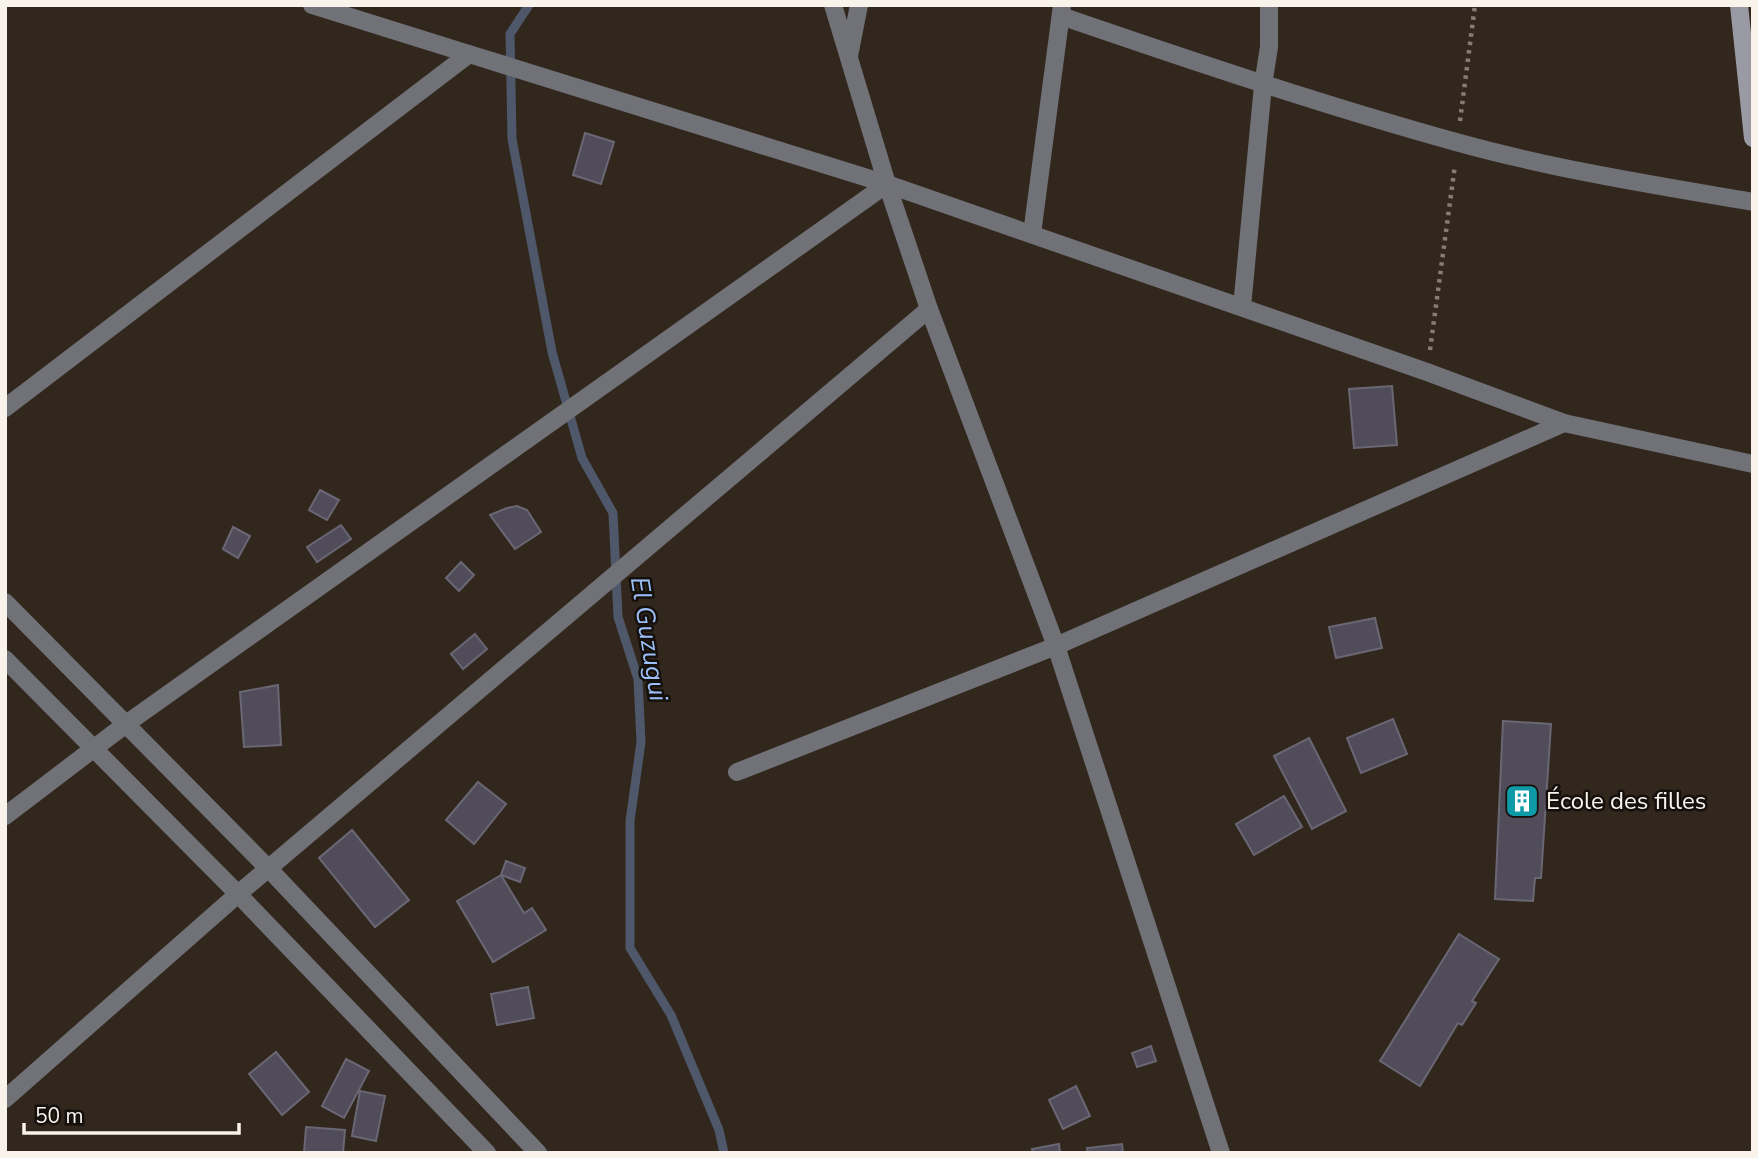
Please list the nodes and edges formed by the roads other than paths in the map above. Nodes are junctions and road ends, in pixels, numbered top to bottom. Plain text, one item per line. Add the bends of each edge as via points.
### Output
1 (312, 5) edge
2 (833, 5) edge
3 (859, 5) edge
4 (1269, 5) edge
5 (1739, 5) edge
6 (1061, 11) edge
7 (470, 54) junction
8 (848, 59) junction
9 (1263, 85) junction
10 (1753, 138) edge
11 (887, 184) junction
12 (1753, 202) edge
13 (1032, 234) junction
14 (1242, 307) junction
15 (929, 309) junction
16 (5, 408) edge
17 (1564, 423) junction
18 (1753, 464) edge
19 (5, 602) edge
20 (1056, 646) junction
21 (5, 659) edge
22 (125, 724) junction
23 (94, 750) junction
24 (737, 772) dead end
25 (5, 816) edge
26 (269, 869) junction
27 (238, 894) junction
28 (5, 1099) edge
29 (486, 1153) edge
30 (538, 1153) edge
31 (1221, 1153) edge

1 - 7 street
2 - 8 street
3 - 8 street
4 - 9 street
5 - 10 street
6 - 9 street
6 - 13 street
7 - 11 street
7 - 16 street
8 - 11 street
9 - 12 street via 1457,142 1593,175
9 - 14 street
11 - 13 street
11 - 15 street
11 - 22 street
13 - 14 street
14 - 17 street
15 - 20 street
15 - 26 street
17 - 18 street
17 - 20 street
19 - 22 street
20 - 24 street
20 - 31 street
21 - 23 street
22 - 23 street
22 - 26 street
23 - 25 street
23 - 27 street
26 - 27 street
26 - 30 street
27 - 28 street
27 - 29 street

